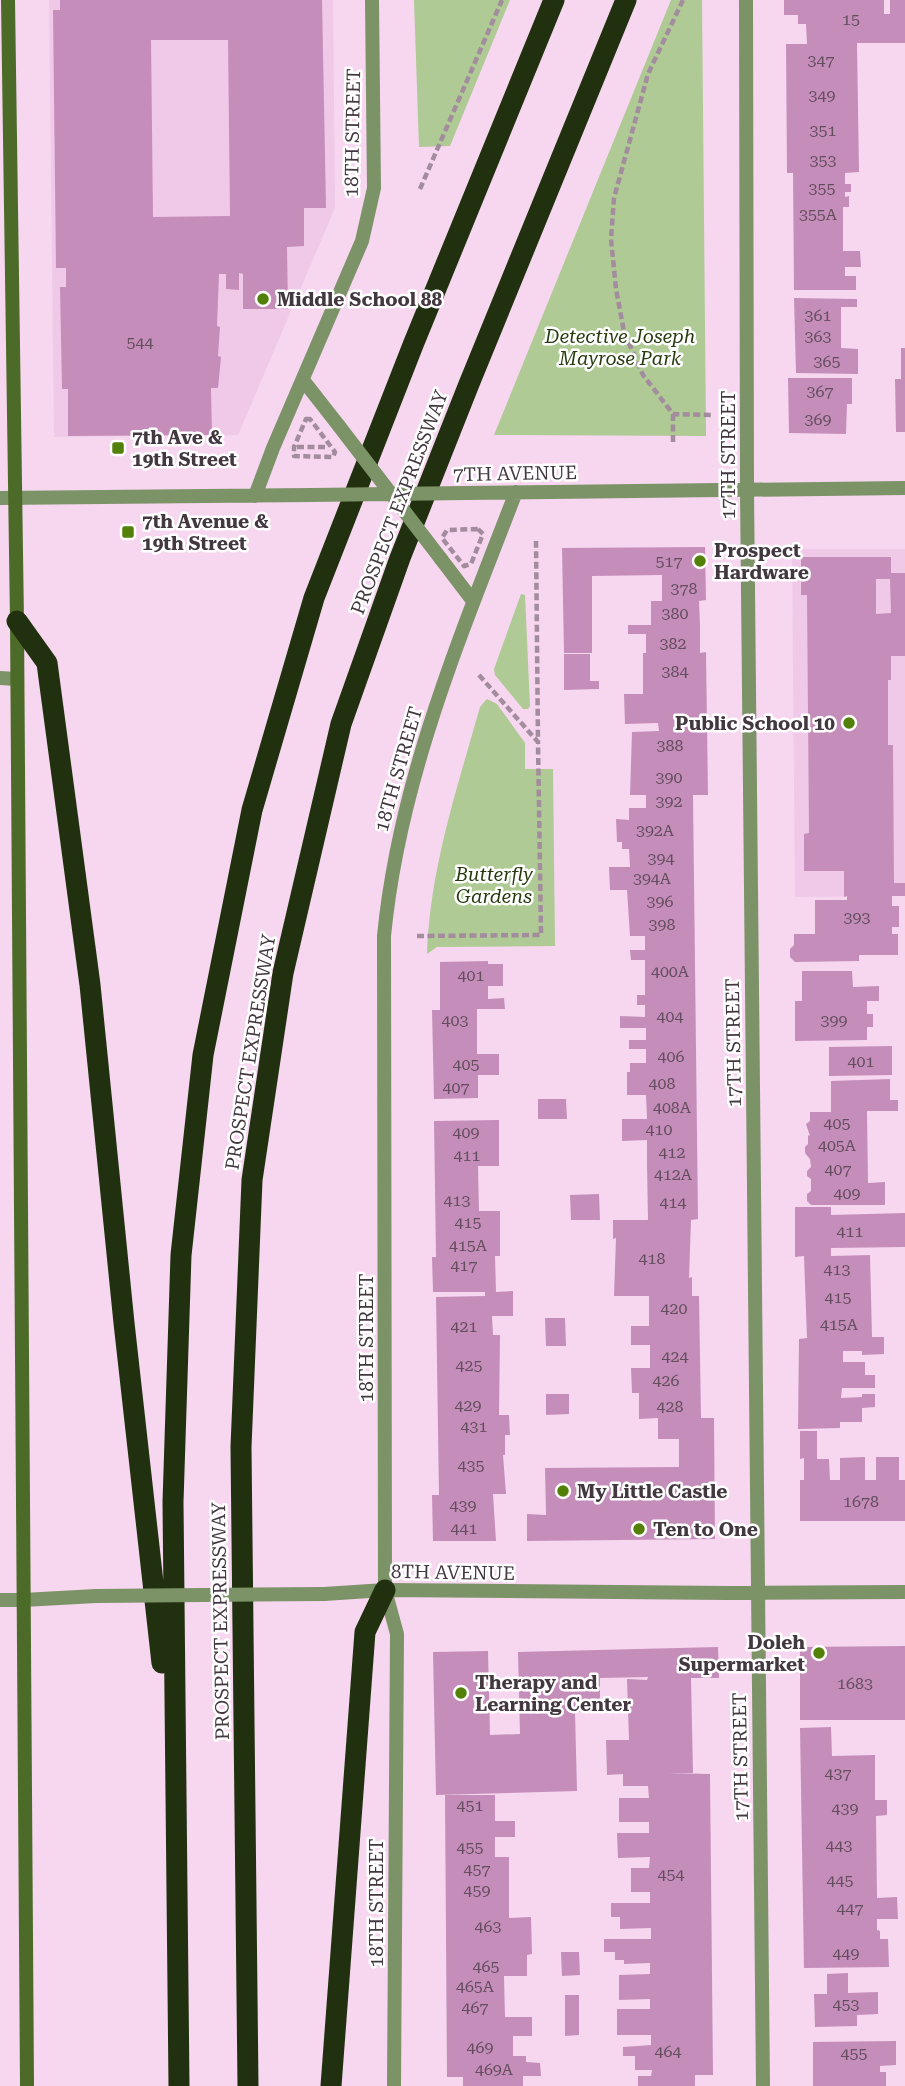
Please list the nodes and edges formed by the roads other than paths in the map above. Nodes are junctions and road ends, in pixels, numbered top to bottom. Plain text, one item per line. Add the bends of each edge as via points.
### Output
1 (8, 0) edge
2 (372, 0) edge
3 (554, 0) edge
4 (626, 0) edge
5 (746, 0) edge
6 (303, 380) junction
7 (905, 488) edge
8 (747, 490) junction
9 (516, 492) junction
10 (391, 494) junction
11 (256, 496) junction
12 (0, 498) edge
13 (15, 498) junction
14 (473, 601) junction
15 (17, 621) junction
16 (0, 678) edge
17 (16, 678) junction
18 (385, 1590) junction
19 (905, 1592) edge
20 (758, 1593) junction
21 (0, 1600) edge
22 (23, 1600) junction
23 (174, 1774) junction
24 (27, 2086) edge
25 (179, 2086) edge
26 (248, 2086) edge
27 (331, 2086) edge
28 (394, 2086) edge
29 (763, 2086) edge

1 - 13 main road
2 - 6 street, 18TH STREET via 374,188 362,241
3 - 23 highway via 314,598 252,810 204,1055 181,1255 173,1502
4 - 26 highway, PROSPECT EXPRESSWAY via 468,384 341,724 283,973 253,1180 240,1447
5 - 8 street, 17TH STREET
6 - 10 street, bridge
6 - 11 street, 18TH STREET
7 - 8 street, 7TH AVENUE
8 - 9 street, 7TH AVENUE
8 - 20 street, 17TH STREET
9 - 10 street, 7TH AVENUE, bridge
9 - 14 street, 18TH STREET
10 - 11 street, 7TH AVENUE, bridge
10 - 14 street, bridge
11 - 13 street, 7TH AVENUE
12 - 13 street, 7TH AVENUE
13 - 15 main road
14 - 18 street, 18TH STREET via 420,754 397,846 384,936
15 - 17 main road
15 - 23 highway via 47,663 90,985
16 - 17 street
17 - 22 main road
18 - 20 street, 8TH AVENUE
18 - 22 street, 8TH AVENUE, bridge
18 - 27 highway via 365,1632
18 - 28 street, 18TH STREET via 397,1634
19 - 20 street, 8TH AVENUE
20 - 29 street, 17TH STREET
21 - 22 street, 8TH AVENUE
22 - 24 main road
23 - 25 highway

